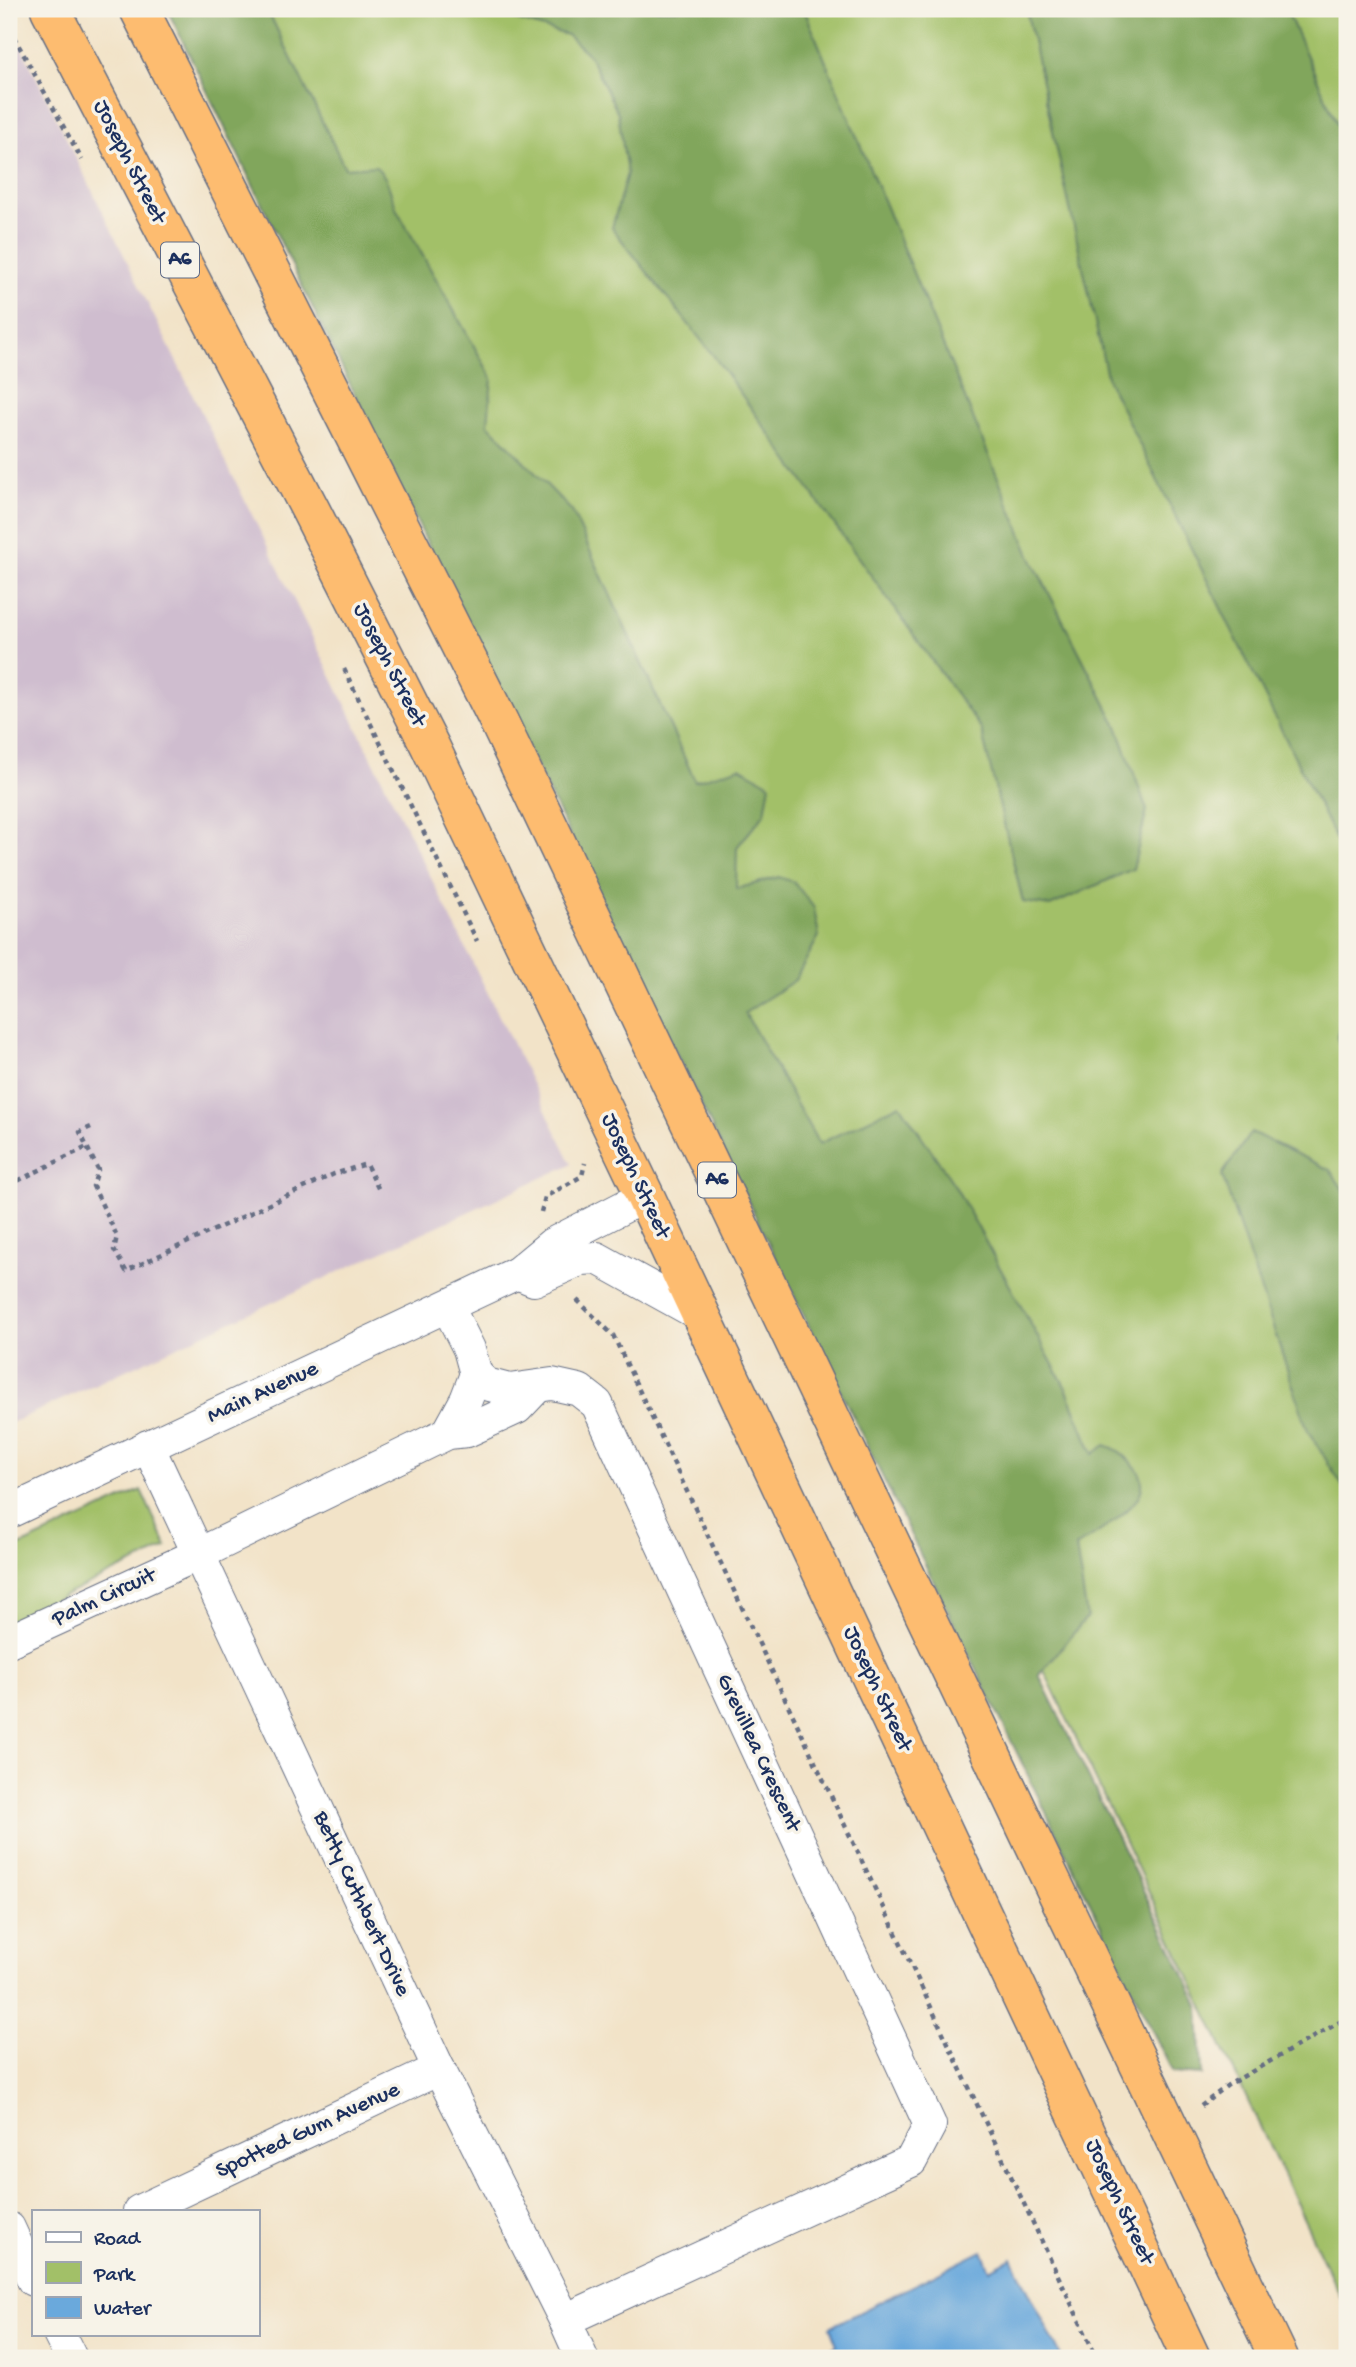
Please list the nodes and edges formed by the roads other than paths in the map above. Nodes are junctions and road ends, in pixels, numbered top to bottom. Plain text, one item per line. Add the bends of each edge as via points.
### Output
1 (50, 9) edge
2 (139, 9) edge
3 (645, 1196) junction
4 (557, 1256) junction
5 (448, 1307) junction
6 (700, 1315) junction
7 (476, 1374) junction
8 (537, 1387) junction
9 (447, 1433) junction
10 (148, 1446) junction
11 (9, 1512) edge
12 (198, 1554) junction
13 (9, 1641) edge
14 (439, 2069) junction
15 (141, 2210) edge
16 (9, 2228) edge
17 (25, 2270) edge
18 (565, 2319) junction
19 (60, 2336) edge
20 (71, 2358) edge
21 (582, 2358) edge
22 (1191, 2358) edge
23 (1279, 2358) edge

1 - 3 highway, Joseph Street / A6 via 430,746
2 - 23 highway, A6 via 498,720
3 - 4 street, Main Avenue
3 - 6 highway, Joseph Street / A6
4 - 5 street, Main Avenue
4 - 6 street, Main Avenue via 597,1258
5 - 7 street
5 - 10 street, Main Avenue
6 - 22 highway, Joseph Street / A6
7 - 8 street via 486,1384 509,1390
7 - 9 street
8 - 9 street via 517,1408 467,1431
8 - 18 street, Grevillea Crescent via 552,1384 579,1390 597,1405 930,2125 911,2161
9 - 12 street
10 - 11 street, Main Avenue
10 - 12 street, Betty Cuthbert Drive
12 - 13 street, Palm Circuit
12 - 14 street, Betty Cuthbert Drive
14 - 15 street, Spotted Gum Avenue
14 - 18 street, Betty Cuthbert Drive
16 - 17 street
18 - 21 street, Betty Cuthbert Drive
19 - 20 street

